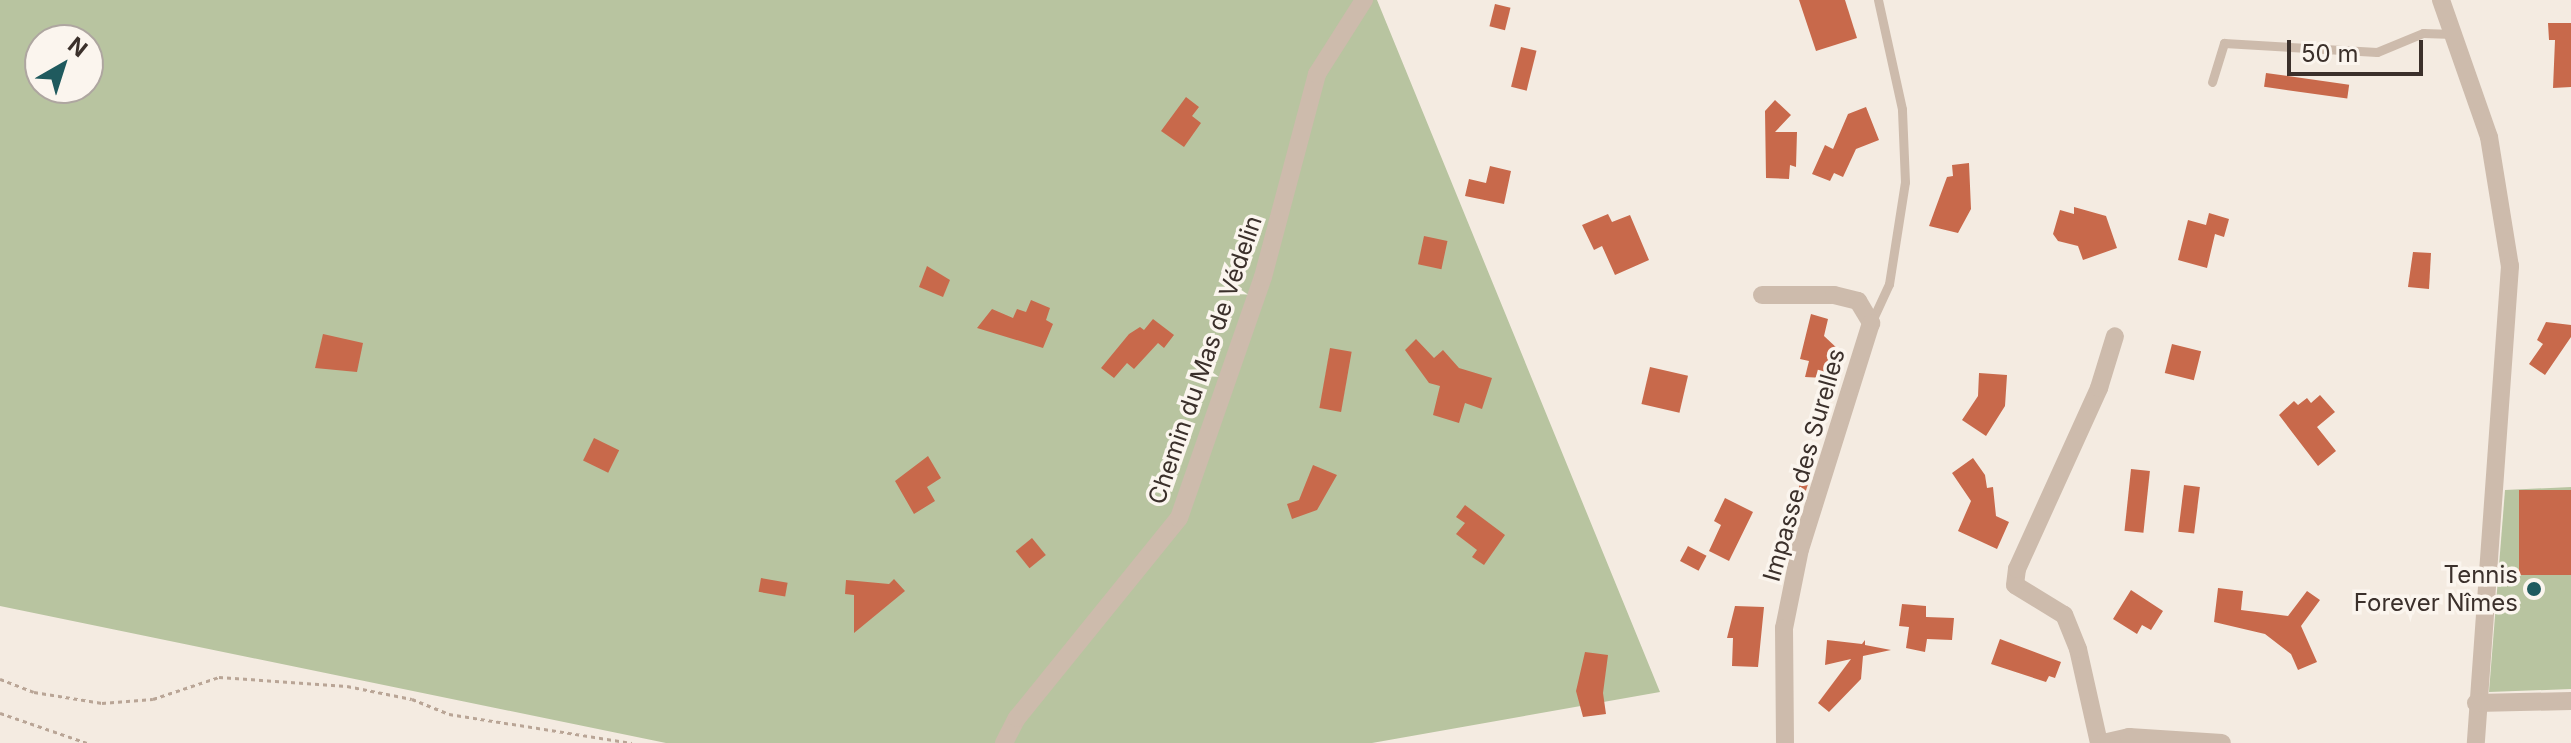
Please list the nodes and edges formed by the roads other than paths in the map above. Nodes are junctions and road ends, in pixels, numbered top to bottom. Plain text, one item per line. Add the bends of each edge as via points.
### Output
1 (1364, 0) edge
2 (1878, 0) edge
3 (2441, 0) edge
4 (2456, 34) junction
5 (2212, 82) dead end
6 (1762, 295) dead end
7 (1871, 323) junction
8 (2115, 336) dead end
9 (2571, 701) edge
10 (2476, 703) junction
11 (1004, 743) edge
12 (1785, 743) edge
13 (2101, 743) edge
14 (2222, 743) edge
15 (2476, 743) edge

1 - 11 street, Chemin du Mas de Védelin via 1317,74 1263,277 1179,518 1017,718
2 - 7 lane via 1902,109 1905,182 1889,284
3 - 4 street
4 - 5 lane via 2423,33 2377,52 2224,43
4 - 10 street via 2489,137 2510,266
6 - 7 street via 1834,295 1858,301
7 - 12 street, Impasse des Surelles via 1797,563 1784,628
8 - 13 street via 2099,388 2017,569 2015,585 2064,615 2078,649
9 - 10 street
10 - 15 street
13 - 14 street via 2129,737

